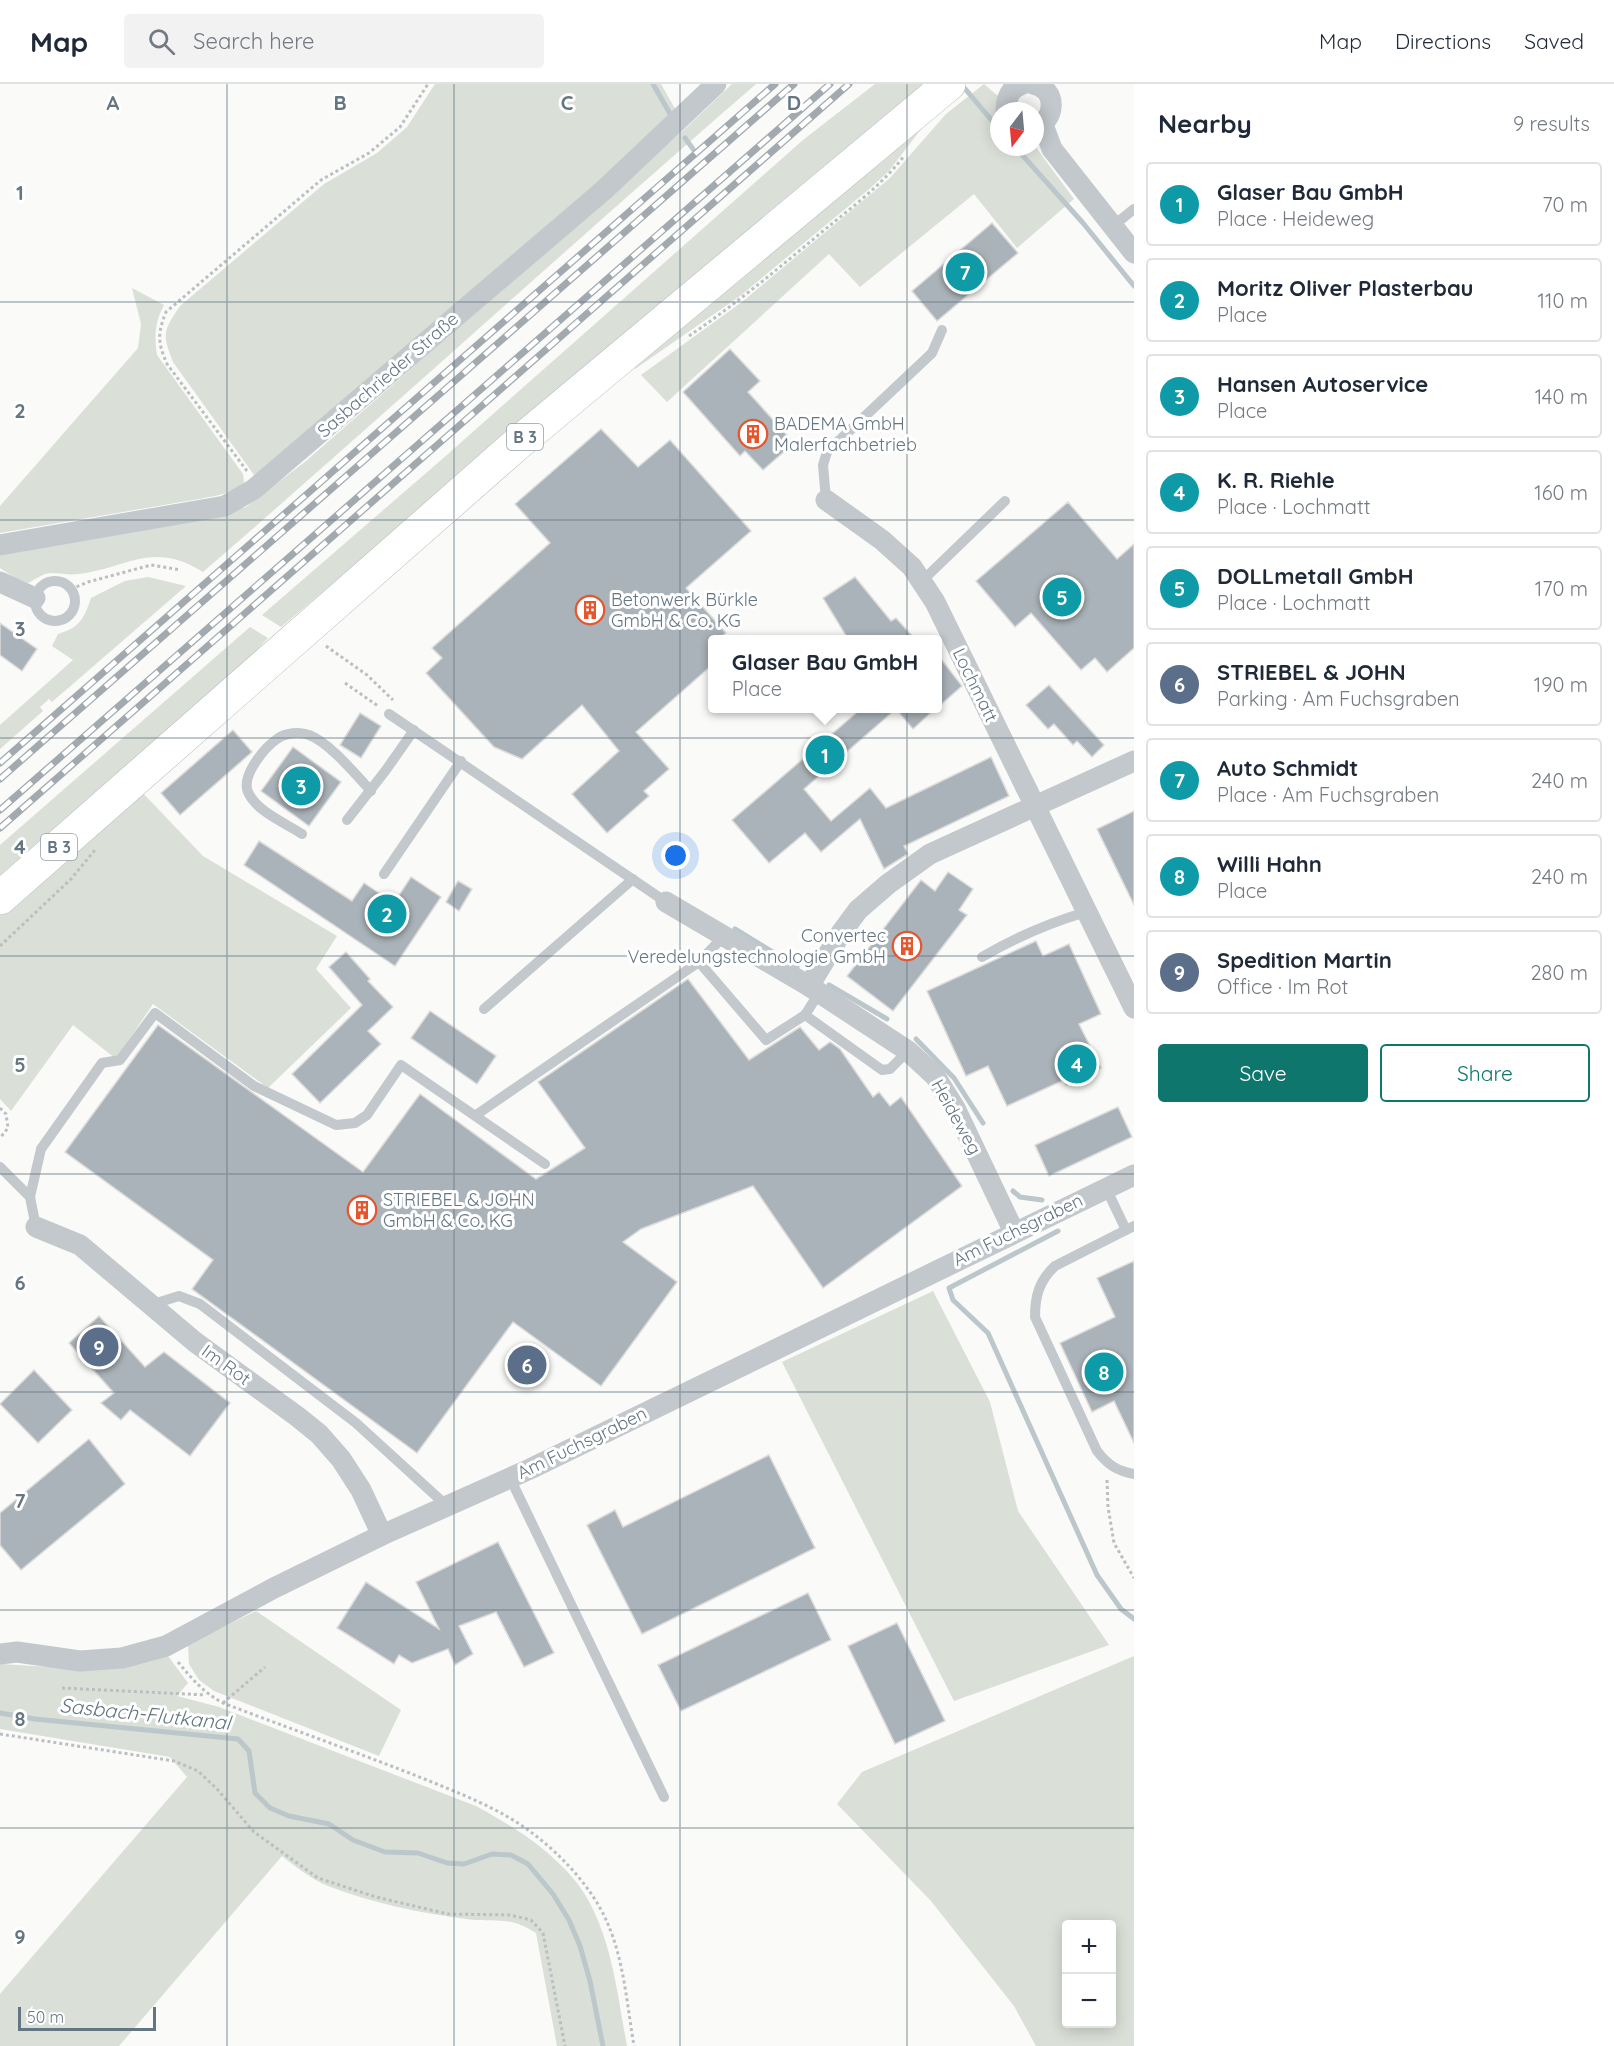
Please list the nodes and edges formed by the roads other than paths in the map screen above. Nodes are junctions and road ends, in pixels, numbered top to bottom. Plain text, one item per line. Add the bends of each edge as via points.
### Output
1 (716, 84) edge
2 (1023, 84) edge
3 (1033, 84) edge
4 (945, 86) edge
5 (1006, 102) edge
6 (1044, 121) edge
7 (1044, 135) edge
8 (1134, 209) edge
9 (1113, 226) junction
10 (1134, 253) edge
11 (942, 330) dead end
12 (826, 500) joint
13 (1005, 501) dead end
14 (0, 545) edge
15 (0, 582) edge
16 (921, 582) junction
17 (35, 598) junction
18 (389, 714) road end
19 (414, 730) junction
20 (461, 761) junction
21 (1134, 761) edge
22 (371, 790) junction
23 (1034, 806) junction
24 (347, 820) dead end
25 (302, 834) dead end
26 (384, 874) dead end
27 (633, 879) junction
28 (0, 898) edge
29 (666, 902) joint
30 (1086, 912) junction
31 (724, 936) junction
32 (982, 957) dead end
33 (699, 962) junction
34 (814, 990) junction
35 (1134, 1008) edge
36 (484, 1010) dead end
37 (805, 1015) junction
38 (908, 1051) junction
39 (476, 1115) junction
40 (545, 1164) dead end
41 (0, 1167) edge
42 (1134, 1175) edge
43 (1106, 1188) junction
44 (30, 1197) junction
45 (36, 1227) joint
46 (1130, 1228) edge
47 (1014, 1232) junction
48 (150, 1305) junction
49 (1134, 1474) edge
50 (510, 1478) junction
51 (447, 1506) junction
52 (382, 1535) junction
53 (6, 1650) edge
54 (664, 1797) dead end

1 - 14 street, Sasbachrieder Straße via 604,190 254,489 225,506
2 - 5 street via 1009,93
3 - 6 street via 1046,91 1052,102 1052,112
4 - 28 main road, B 3 via 517,444
7 - 9 street
8 - 9 lane
9 - 10 street
11 - 12 lane via 932,353 827,452 822,465
12 - 16 street, Lochmatt via 882,540 912,567
13 - 16 lane
15 - 17 street
16 - 23 street, Lochmatt via 935,602
17 - 17 lane via 43,586 58,582 71,590 75,604 67,617 52,621 39,613
18 - 19 lane
19 - 20 lane
19 - 22 lane
20 - 26 lane
20 - 27 lane
21 - 23 street
22 - 24 lane
22 - 25 lane via 330,749 309,735 292,733 278,738 248,773 245,784 260,807
23 - 30 street, Lochmatt
23 - 34 street via 930,854 888,884 858,910 841,933
27 - 29 lane
27 - 36 lane
29 - 31 street, Heideweg
30 - 32 lane via 1016,937
30 - 35 street, Lochmatt
31 - 33 lane
31 - 34 street, Heideweg
33 - 37 lane via 766,1040
33 - 39 lane
34 - 37 lane
34 - 38 street, Heideweg
37 - 38 lane via 882,1070 890,1069
38 - 47 street, Heideweg via 935,1076 955,1108
39 - 40 lane
39 - 44 lane via 401,1065 367,1115 355,1123 336,1125 254,1086 155,1013 120,1060 102,1063 41,1149
41 - 44 lane
42 - 43 street, Am Fuchsgraben
43 - 46 lane
43 - 47 street, Am Fuchsgraben
44 - 45 lane
45 - 48 street, Im Rot via 80,1245
46 - 49 lane via 1046,1274 1038,1287 1035,1317 1097,1451 1106,1463
47 - 50 street, Am Fuchsgraben
48 - 51 lane via 179,1296 200,1304 356,1423
48 - 52 street, Im Rot via 319,1434 361,1490
50 - 51 street, Am Fuchsgraben
50 - 54 lane
51 - 52 street, Am Fuchsgraben
52 - 53 street, Am Fuchsgraben via 166,1646 122,1658 80,1660

